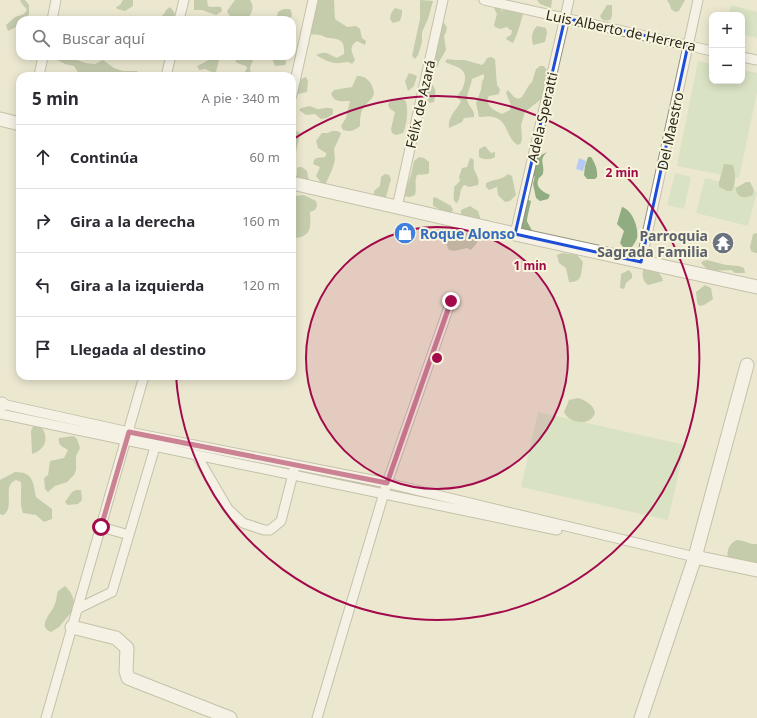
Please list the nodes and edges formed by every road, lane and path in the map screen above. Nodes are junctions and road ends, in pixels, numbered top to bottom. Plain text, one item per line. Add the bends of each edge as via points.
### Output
1 (56, 0) edge
2 (184, 0) edge
3 (313, 0) edge
4 (443, 0) edge
5 (484, 0) edge
6 (569, 0) edge
7 (698, 0) edge
8 (53, 16) edge
9 (180, 16) edge
10 (565, 18) junction
11 (688, 45) junction
12 (709, 49) edge
13 (745, 58) edge
14 (42, 60) edge
15 (170, 60) edge
16 (757, 60) edge
17 (40, 72) edge
18 (167, 72) edge
19 (296, 77) edge
20 (0, 119) edge
21 (16, 123) edge
22 (296, 184) edge
23 (397, 207) junction
24 (515, 234) junction
25 (641, 262) junction
26 (757, 287) edge
27 (451, 301) dead end
28 (747, 365) dead end
29 (143, 380) edge
30 (0, 408) edge
31 (127, 436) junction
32 (155, 447) junction
33 (197, 456) junction
34 (295, 465) junction
35 (292, 475) junction
36 (387, 483) junction
37 (384, 494) junction
38 (101, 527) junction
39 (129, 535) junction
40 (695, 557) junction
41 (757, 570) edge
42 (77, 609) junction
43 (72, 627) junction
44 (46, 718) edge
45 (230, 718) edge
46 (317, 718) edge
47 (641, 718) edge

1 - 8 street
2 - 9 street
3 - 19 street
4 - 23 street, Félix de Azará
5 - 10 street, Luis Alberto de Herrera
6 - 10 street, Adela Speratti
7 - 11 street, Del Maestro
10 - 11 street, Luis Alberto de Herrera
10 - 24 street, Adela Speratti
11 - 12 street, Luis Alberto de Herrera
11 - 25 street, Del Maestro
13 - 16 street
14 - 17 street
15 - 18 street
20 - 21 street
22 - 23 street
23 - 24 street
24 - 25 street
25 - 26 street
27 - 36 street
28 - 40 street
29 - 31 street
30 - 31 street
31 - 32 street
31 - 34 street
31 - 38 street
32 - 33 street
32 - 39 street
33 - 35 street
33 - 35 street via 228,508 243,523 264,530 270,530 281,521
34 - 35 street
34 - 36 street
35 - 37 street
36 - 37 street
36 - 40 street
37 - 40 street
37 - 46 street
38 - 39 street
38 - 42 street
39 - 42 street via 112,592
40 - 41 street
40 - 47 street
42 - 43 street
43 - 44 street
43 - 45 street via 116,638 122,643 126,648 128,678

